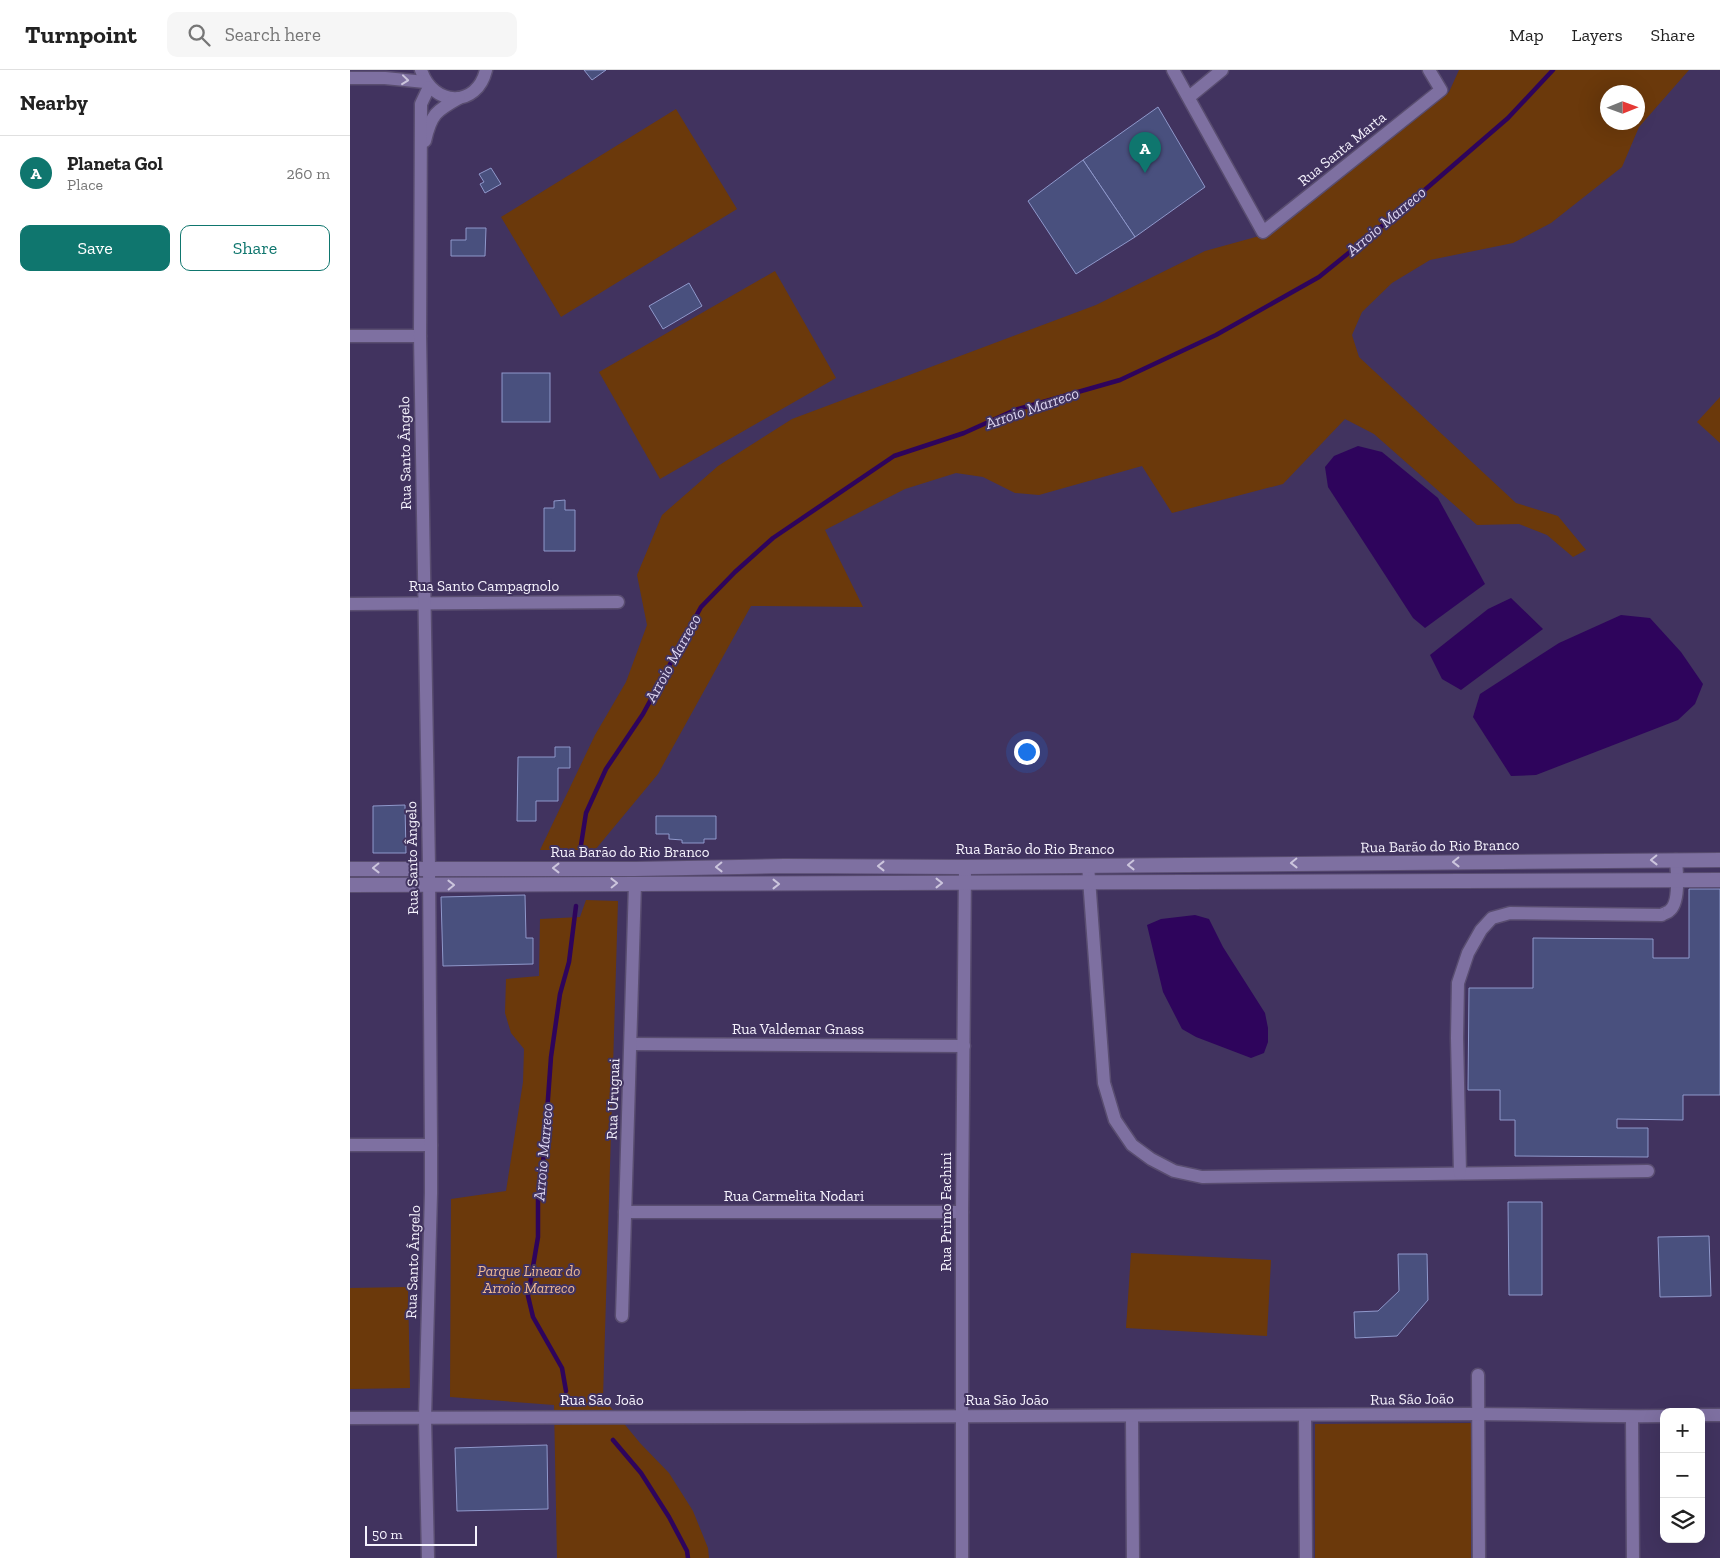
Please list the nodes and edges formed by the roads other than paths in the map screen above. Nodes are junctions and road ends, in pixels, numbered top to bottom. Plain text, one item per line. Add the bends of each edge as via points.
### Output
1 (486, 70) edge
2 (1173, 70) edge
3 (1222, 70) edge
4 (1428, 70) edge
5 (350, 78) edge
6 (425, 80) edge
7 (461, 97) junction
8 (1189, 97) junction
9 (421, 158) junction
10 (350, 336) edge
11 (420, 336) junction
12 (618, 602) dead end
13 (424, 603) junction
14 (350, 604) edge
15 (1676, 860) junction
16 (1720, 860) edge
17 (1480, 862) junction
18 (1088, 865) junction
19 (965, 866) junction
20 (429, 868) junction
21 (528, 868) junction
22 (350, 869) edge
23 (1677, 880) junction
24 (1720, 880) edge
25 (1088, 881) junction
26 (1481, 881) junction
27 (966, 882) junction
28 (635, 883) junction
29 (529, 884) junction
30 (350, 885) edge
31 (429, 885) junction
32 (631, 1044) junction
33 (964, 1046) junction
34 (350, 1145) edge
35 (431, 1145) junction
36 (1648, 1171) dead end
37 (1460, 1173) junction
38 (625, 1212) junction
39 (962, 1212) junction
40 (622, 1316) dead end
41 (1478, 1375) dead end
42 (1478, 1414) junction
43 (1305, 1415) junction
44 (1705, 1415) edge
45 (1720, 1415) edge
46 (961, 1416) junction
47 (1660, 1416) edge
48 (1132, 1417) junction
49 (1632, 1417) junction
50 (350, 1418) edge
51 (424, 1418) junction
52 (428, 1558) edge
53 (962, 1558) edge
54 (1133, 1558) edge
55 (1306, 1558) edge
56 (1479, 1558) edge
57 (1633, 1558) edge

1 - 7 street via 477,88
2 - 8 street
3 - 8 street
4 - 8 street, Rua Santa Marta via 1441,90 1263,232
5 -> 6 street
6 - 7 street via 438,94
6 - 9 street via 421,104
7 - 9 street via 435,113
9 - 11 street, Rua Santo Ângelo
10 - 11 street
11 - 13 street, Rua Santo Ângelo
12 - 13 street, Rua Santo Campagnolo
13 - 14 street, Rua Santo Campagnolo
13 - 20 street, Rua Santo Ângelo
15 - 16 main road, Rua Barão do Rio Branco
15 -> 17 main road, Rua Barão do Rio Branco
15 - 23 street
17 -> 18 main road, Rua Barão do Rio Branco
17 - 26 main road
18 - 19 main road, Rua Barão do Rio Branco
18 - 25 street
19 -> 21 main road, Rua Barão do Rio Branco
19 - 27 street, Rua Primo Fachini
20 - 21 main road, Rua Barão do Rio Branco
20 -> 22 main road, Rua Barão do Rio Branco
20 - 31 street, Rua Santo Ângelo
21 - 29 main road
23 - 24 main road, Rua Barão do Rio Branco
23 - 26 main road, Rua Barão do Rio Branco
23 - 37 street via 1673,907 1662,915 1510,913 1492,918 1481,930 1468,953 1458,983
25 - 26 main road, Rua Barão do Rio Branco
25 - 27 main road, Rua Barão do Rio Branco
25 - 37 street via 1104,1083 1115,1120 1132,1145 1174,1171 1202,1177
28 -> 27 main road, Rua Barão do Rio Branco
27 - 33 street, Rua Primo Fachini
29 -> 28 main road, Rua Barão do Rio Branco
28 - 32 street, Rua Uruguai
31 -> 29 main road, Rua Barão do Rio Branco
30 - 31 main road, Rua Barão do Rio Branco
31 - 35 street, Rua Santo Ângelo
32 - 33 street, Rua Valdemar Gnass
32 - 38 street, Rua Uruguai
33 - 39 street, Rua Primo Fachini
34 - 35 street
35 - 51 street, Rua Santo Ângelo
36 - 37 street
38 - 39 street, Rua Carmelita Nodari
38 - 40 street, Rua Uruguai
39 - 46 street, Rua Primo Fachini
41 - 42 street
42 - 43 street, Rua São João
42 - 49 street, Rua São João
42 - 56 street
43 - 48 street, Rua São João
43 - 55 street
44 - 45 street
46 - 48 street, Rua São João
46 - 51 street, Rua São João
46 - 53 street, Rua Primo Fachini
47 - 49 street, Rua São João
48 - 54 street
49 - 57 street
50 - 51 street, Rua São João
51 - 52 street, Rua Santo Ângelo

